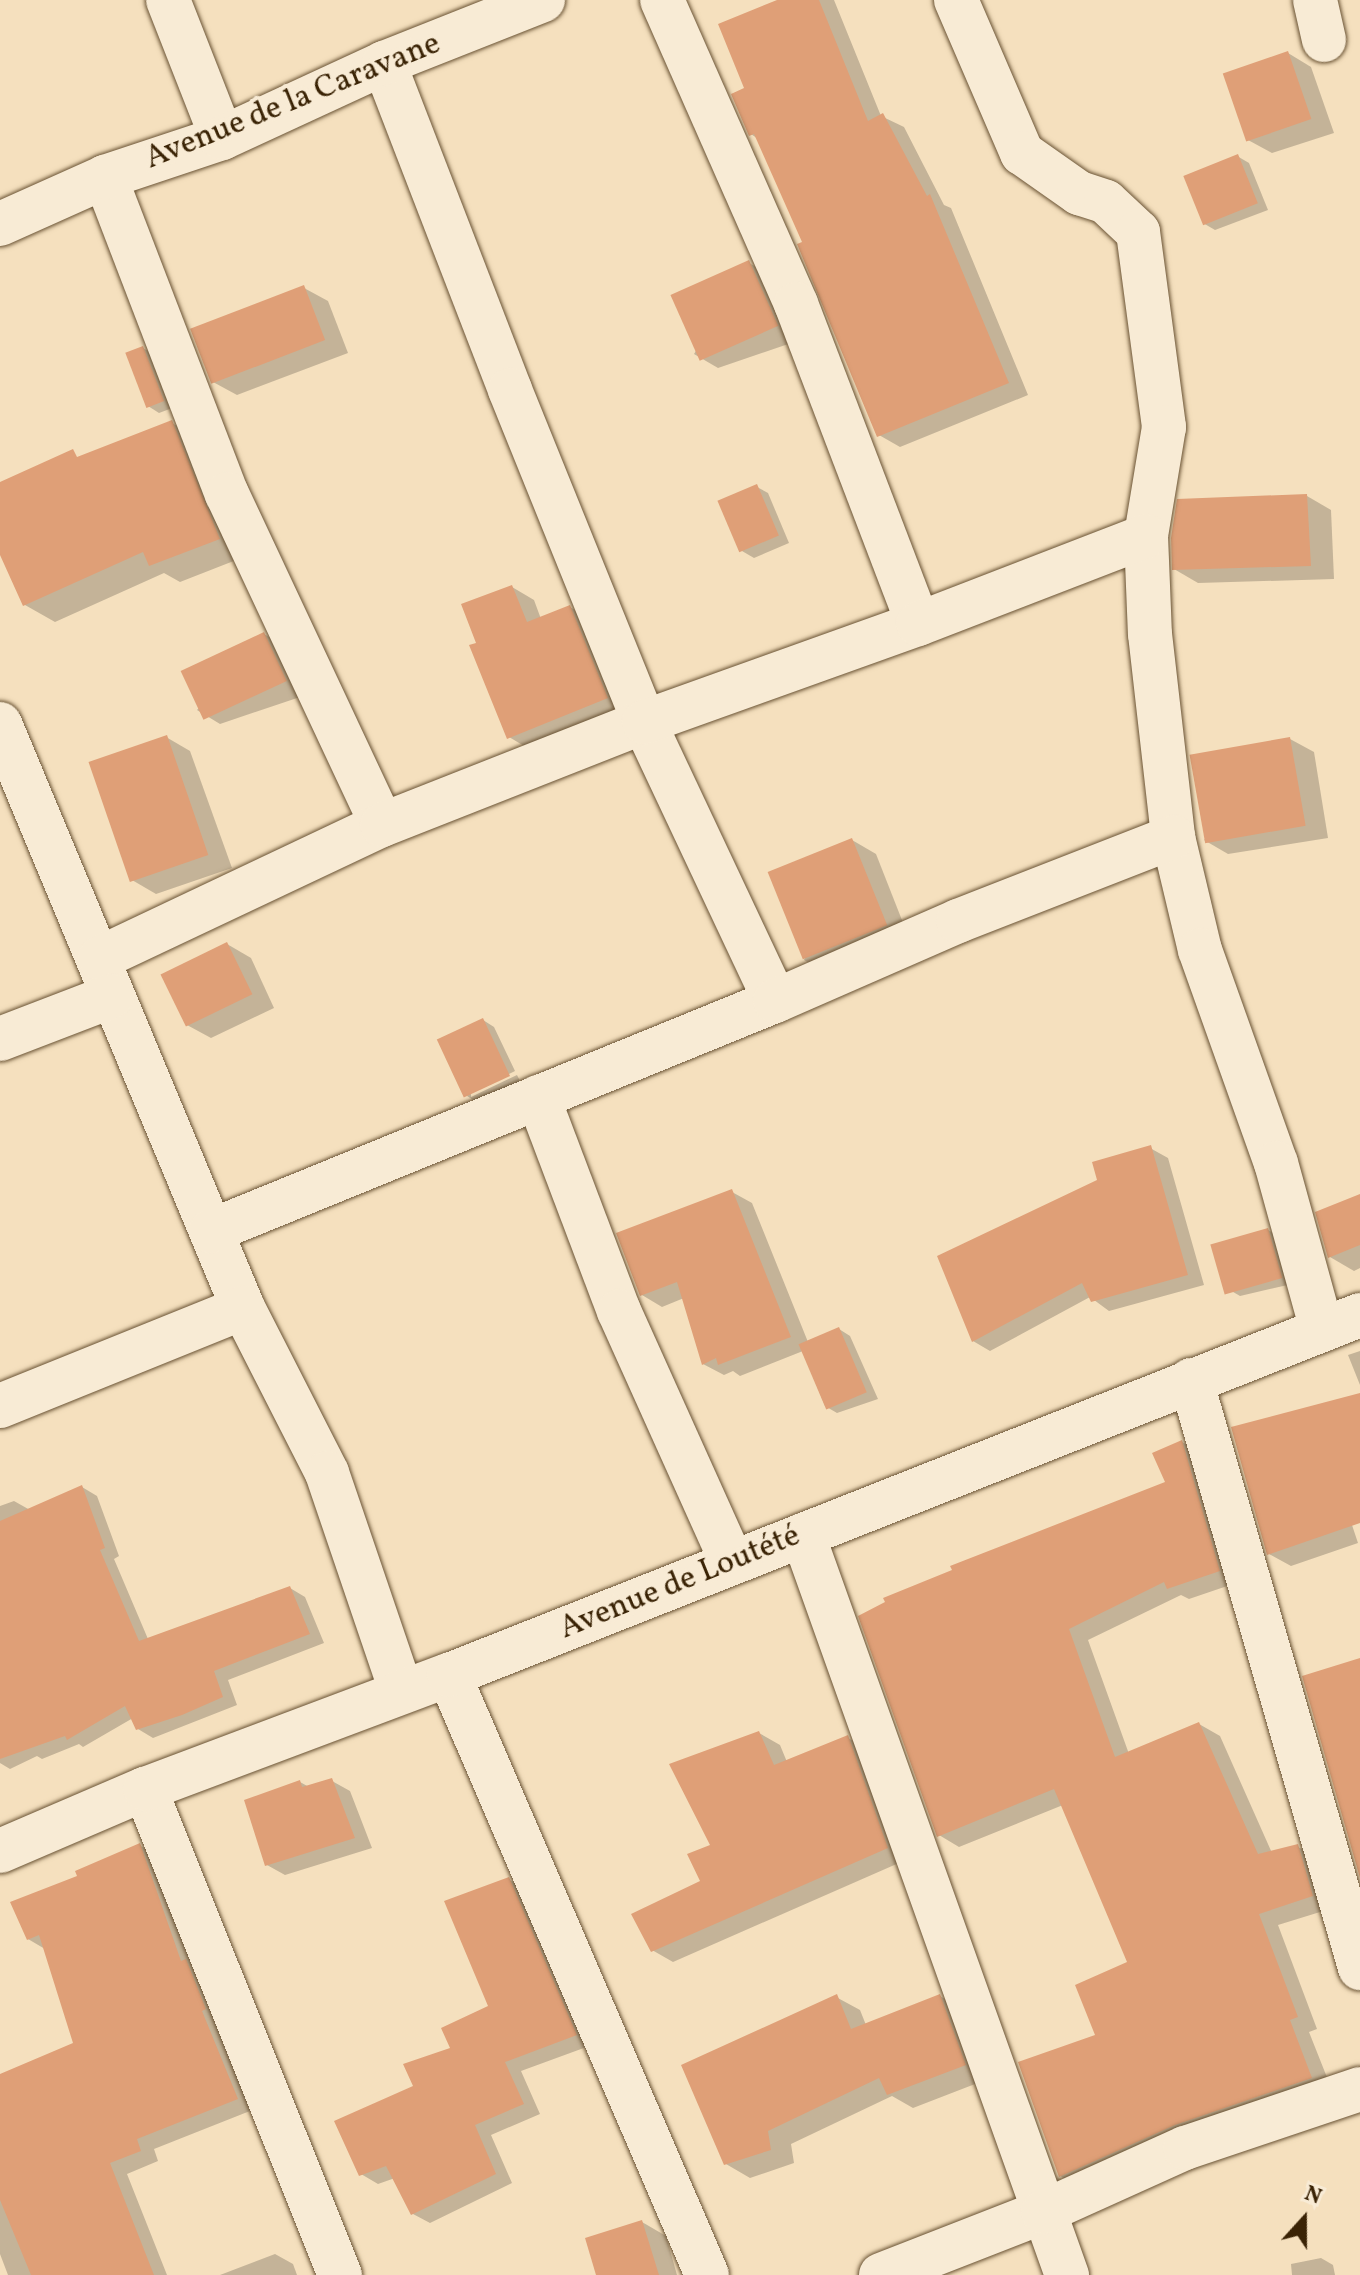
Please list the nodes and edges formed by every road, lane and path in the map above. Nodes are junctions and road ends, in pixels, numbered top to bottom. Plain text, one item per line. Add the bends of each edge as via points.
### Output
1 (168, 0) edge
2 (543, 0) edge
3 (662, 0) edge
4 (956, 0) edge
5 (384, 63) junction
6 (222, 138) junction
7 (105, 177) junction
8 (0, 224) edge
9 (1146, 536) junction
10 (918, 624) junction
11 (644, 722) junction
12 (0, 724) edge
13 (382, 825) junction
14 (1173, 837) junction
15 (106, 977) junction
16 (775, 1001) junction
17 (0, 1039) edge
18 (538, 1097) junction
19 (211, 1231) junction
20 (243, 1308) junction
21 (1341, 1323) edge
22 (1191, 1380) junction
23 (0, 1406) edge
24 (803, 1535) junction
25 (732, 1563) junction
26 (449, 1675) junction
27 (401, 1690) junction
28 (145, 1789) junction
29 (0, 1851) edge
30 (1360, 1968) edge
31 (1360, 2089) edge
32 (1043, 2212) junction
33 (340, 2275) edge
34 (707, 2275) edge
35 (881, 2275) edge
36 (1067, 2275) edge

1 - 6 street
2 - 5 street, Avenue de la Caravane
3 - 10 street via 796,304
4 - 9 street via 1022,153 1079,193 1106,202 1138,232 1164,427
5 - 6 street, Avenue de la Caravane
5 - 11 street
6 - 7 street, Avenue de la Caravane
7 - 8 street, Avenue de la Caravane
7 - 13 street via 227,494
9 - 10 street
9 - 14 street via 1150,634
10 - 11 street
11 - 13 street
11 - 16 street
12 - 15 street
13 - 15 street
14 - 16 street via 958,921
14 - 21 street via 1200,950 1276,1163
15 - 17 street
15 - 19 street
16 - 18 street
18 - 19 street
18 - 25 street via 619,1311
19 - 20 street
20 - 23 street
20 - 27 street via 327,1473
21 - 22 street, Avenue de Loutété
22 - 24 street, Avenue de Loutété
22 - 30 street
24 - 25 street, Avenue de Loutété
24 - 32 street
25 - 26 street, Avenue de Loutété
26 - 27 street, Avenue de Loutété
26 - 34 street
27 - 28 street, Avenue de Loutété
28 - 29 street, Avenue de Loutété
28 - 33 street
31 - 32 street via 1185,2148
32 - 35 street
32 - 36 street

